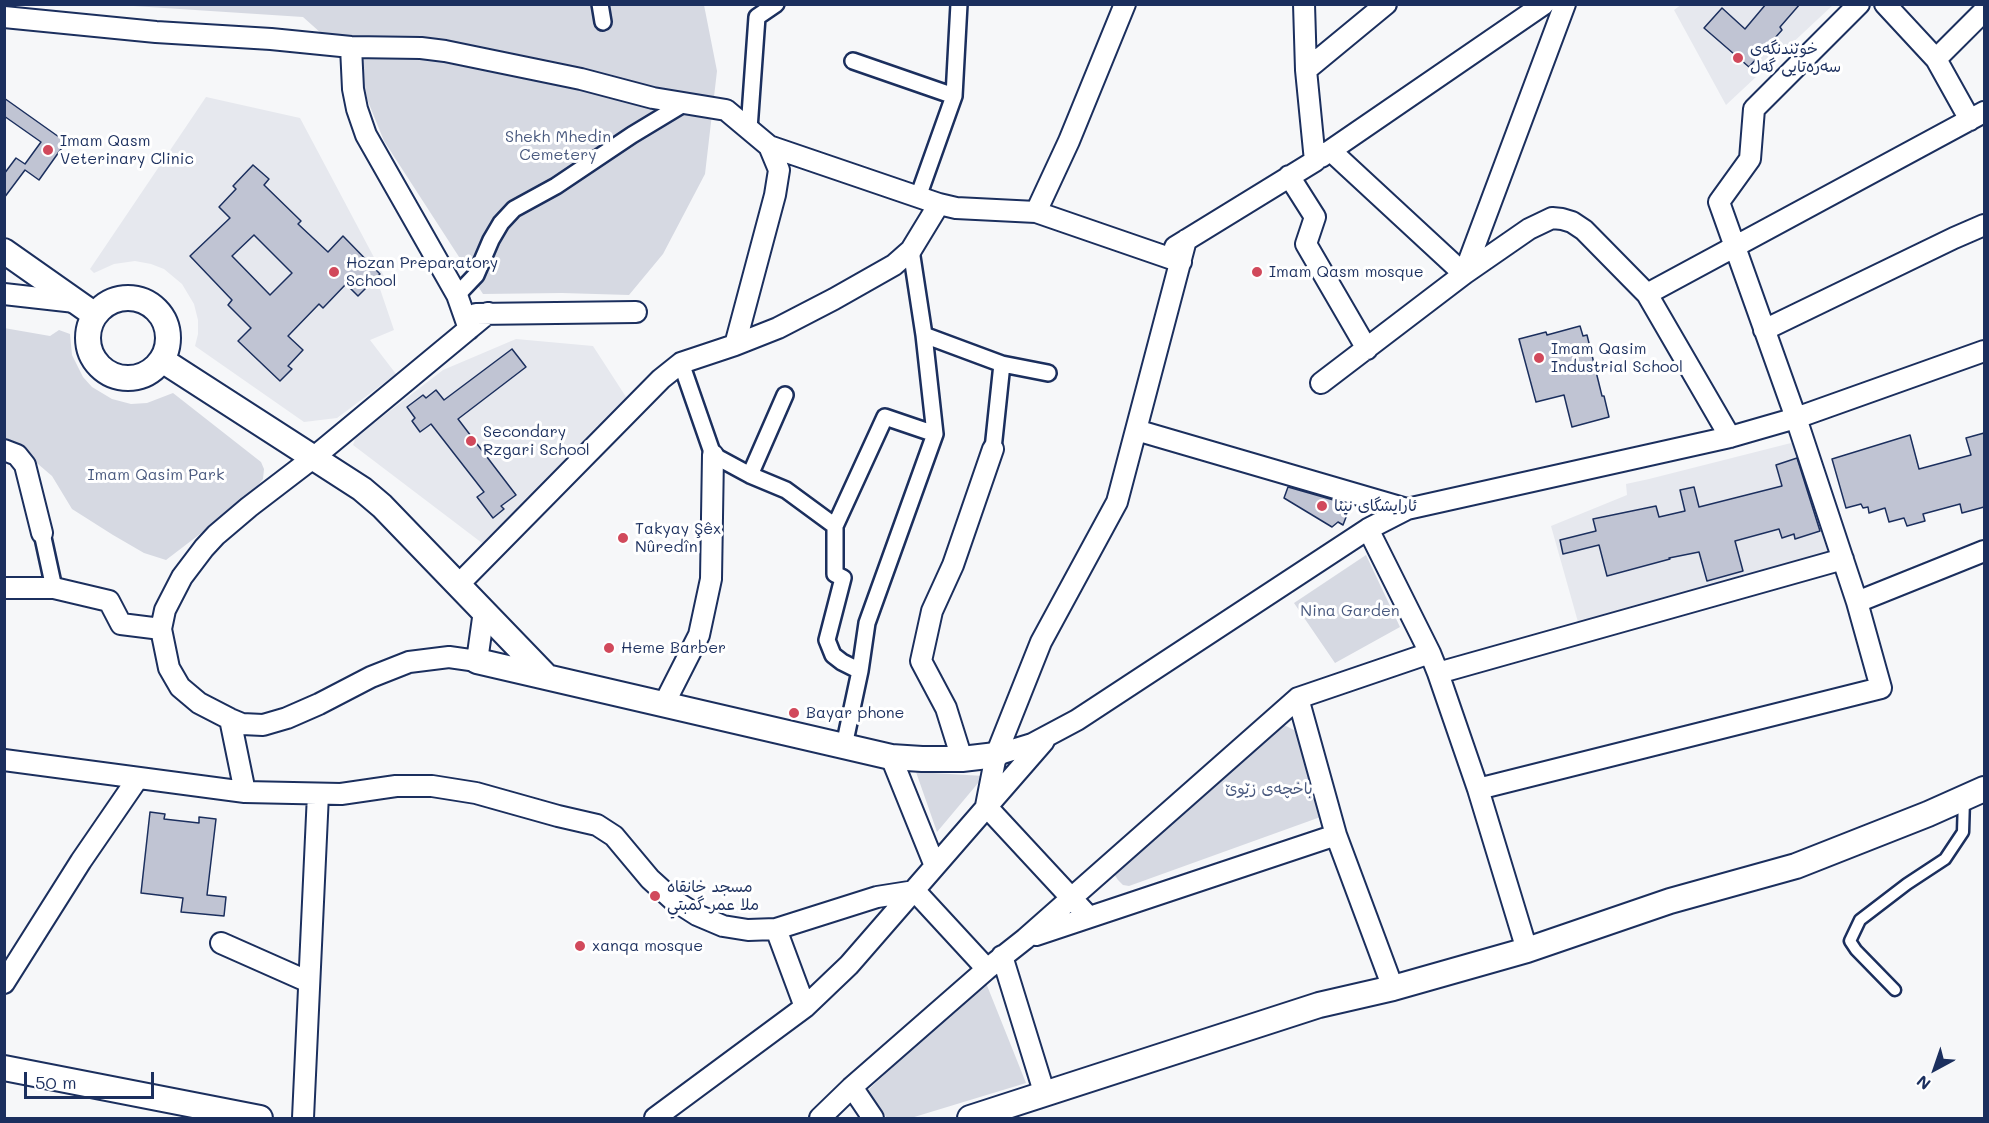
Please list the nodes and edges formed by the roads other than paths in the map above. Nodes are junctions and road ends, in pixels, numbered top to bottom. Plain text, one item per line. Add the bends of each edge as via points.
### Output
1 (600, 4) edge
2 (776, 4) edge
3 (959, 4) edge
4 (1125, 4) edge
5 (1304, 4) edge
6 (1386, 4) edge
7 (1544, 4) edge
8 (1565, 4) edge
9 (1859, 4) edge
10 (1885, 4) edge
11 (757, 11) edge
12 (1984, 11) edge
13 (4, 17) edge
14 (603, 22) dead end
15 (351, 47) junction
16 (1936, 59) junction
17 (853, 61) dead end
18 (1306, 70) junction
19 (954, 96) junction
20 (686, 103) junction
21 (1977, 116) edge
22 (749, 129) junction
23 (769, 146) junction
24 (1323, 156) junction
25 (1289, 176) junction
26 (918, 197) junction
27 (939, 204) junction
28 (1036, 212) junction
29 (1984, 225) edge
30 (1734, 249) junction
31 (911, 250) junction
32 (4, 251) edge
33 (1171, 259) junction
34 (1464, 274) junction
35 (4, 294) edge
36 (1647, 294) junction
37 (457, 295) junction
38 (85, 309) junction
39 (636, 312) dead end
40 (467, 322) junction
41 (1764, 330) junction
42 (924, 335) junction
43 (735, 345) junction
44 (1367, 349) junction
45 (1984, 351) edge
46 (162, 360) junction
47 (681, 363) junction
48 (1002, 364) junction
49 (1048, 373) dead end
50 (1321, 383) dead end
51 (785, 395) dead end
52 (1796, 418) junction
53 (1136, 430) junction
54 (935, 434) junction
55 (1731, 437) junction
56 (993, 449) joint
57 (4, 450) edge
58 (713, 454) junction
59 (314, 458) junction
60 (750, 474) junction
61 (1407, 509) junction
62 (835, 526) junction
63 (1368, 529) junction
64 (42, 533) joint
65 (1984, 550) edge
66 (1843, 559) junction
67 (459, 584) junction
68 (4, 588) edge
69 (54, 588) junction
70 (1857, 602) junction
71 (484, 611) junction
72 (160, 629) junction
73 (1430, 653) junction
74 (477, 661) junction
75 (860, 671) junction
76 (1438, 673) junction
77 (547, 677) junction
78 (1298, 698) junction
79 (664, 704) junction
80 (230, 719) junction
81 (1047, 737) junction
82 (844, 746) junction
83 (996, 755) junction
84 (891, 757) junction
85 (962, 759) junction
86 (4, 760) edge
87 (138, 778) junction
88 (1478, 789) junction
89 (245, 792) junction
90 (318, 794) junction
91 (1974, 794) edge
92 (986, 806) junction
93 (1336, 835) junction
94 (934, 866) junction
95 (915, 891) junction
96 (1072, 898) junction
97 (1089, 916) junction
98 (776, 929) junction
99 (1025, 939) junction
100 (221, 943) dead end
101 (1527, 950) junction
102 (995, 963) junction
103 (309, 982) junction
104 (4, 983) edge
105 (1393, 988) junction
106 (1895, 990) dead end
107 (805, 1007) junction
108 (4, 1068) edge
109 (852, 1087) junction
110 (1045, 1095) junction
111 (260, 1119) edge
112 (303, 1119) edge
113 (655, 1119) edge
114 (820, 1119) edge
115 (873, 1119) edge
116 (970, 1119) edge

1 - 14 street
2 - 11 street
3 - 19 street
4 - 28 street
5 - 18 street
6 - 18 street
7 - 24 street
8 - 34 street
9 - 30 street via 1754,109 1750,159 1719,202
10 - 16 street
11 - 22 street
12 - 16 street
13 - 15 street
15 - 20 street via 445,51
15 - 37 street via 353,89 366,135
16 - 21 street
17 - 19 street
18 - 24 street
19 - 26 street
20 - 22 street via 726,110
20 - 37 street via 514,209 491,240 476,275
21 - 30 street
22 - 23 street
23 - 26 street
23 - 43 street via 779,170 776,195
24 - 25 street
24 - 34 street
25 - 33 street via 1186,240
25 - 44 street via 1315,217 1306,244
26 - 27 street
27 - 28 street
27 - 31 street
28 - 33 street
29 - 41 street
30 - 36 street
30 - 41 street
31 - 42 street
31 - 43 street via 894,265 834,299
32 - 38 street
33 - 53 street
34 - 36 street via 1529,228 1552,218 1562,219 1584,230
34 - 44 street
35 - 38 street
36 - 55 street
37 - 40 street
38 - 46 street via 92,354 105,370 117,376 136,377 154,369
38 - 46 street via 116,299 136,298 149,303 168,329 169,342
39 - 40 street via 488,313
40 - 59 street
41 - 52 street
42 - 48 street
42 - 54 street
43 - 47 street
44 - 50 street
45 - 52 street
46 - 59 street
47 - 58 street
47 - 67 street
48 - 49 street
48 - 56 street
51 - 60 street
52 - 55 street
52 - 66 street
53 - 61 street
53 - 83 street via 1117,502 1041,642
54 - 62 street via 885,417
54 - 75 street via 867,623
55 - 61 street
56 - 85 street via 953,565 932,611 921,661 946,708
57 - 64 street via 17,455 25,465
58 - 60 street
58 - 79 street via 711,579 699,635
59 - 67 street via 382,506
59 - 72 street via 249,507 204,548 170,599
60 - 62 street via 786,489
61 - 63 street
62 - 75 street via 835,574 843,578 827,640 833,655
63 - 73 street
63 - 81 street via 1112,699
64 - 69 street
65 - 70 street
66 - 70 street
66 - 76 street
67 - 71 street
68 - 69 street
69 - 72 street via 110,601 121,624
70 - 88 street via 1881,688
71 - 74 street
71 - 77 street
72 - 80 street via 169,668 180,687 199,703
73 - 76 street
73 - 78 street
74 - 77 street
74 - 80 street via 449,657 410,662 275,723 252,726
75 - 82 street
76 - 88 street
77 - 79 street
78 - 93 street
78 - 96 street
79 - 82 street
80 - 89 street
81 - 83 street
81 - 92 street
82 - 84 street
83 - 85 street
83 - 92 street
84 - 85 street
84 - 94 street
86 - 87 street
87 - 89 street
87 - 104 street
88 - 101 street
89 - 90 street
90 - 98 street via 432,786 476,793 588,822 614,836 662,891 697,915 723,926
90 - 103 street
91 - 101 street via 1796,866 1670,901
91 - 106 lane via 1964,832 1945,859 1860,920 1850,941
92 - 94 street
92 - 96 street
93 - 97 street
93 - 105 street
94 - 95 street
95 - 98 street via 877,897
95 - 102 street
95 - 107 street via 849,965
96 - 97 street
96 - 99 street
97 - 99 street
98 - 107 street
99 - 102 street
100 - 103 street
101 - 105 street
102 - 109 street
102 - 110 street
103 - 112 street
105 - 110 street via 1319,1005
107 - 113 street
108 - 111 street
109 - 114 street
109 - 115 street
110 - 116 street

